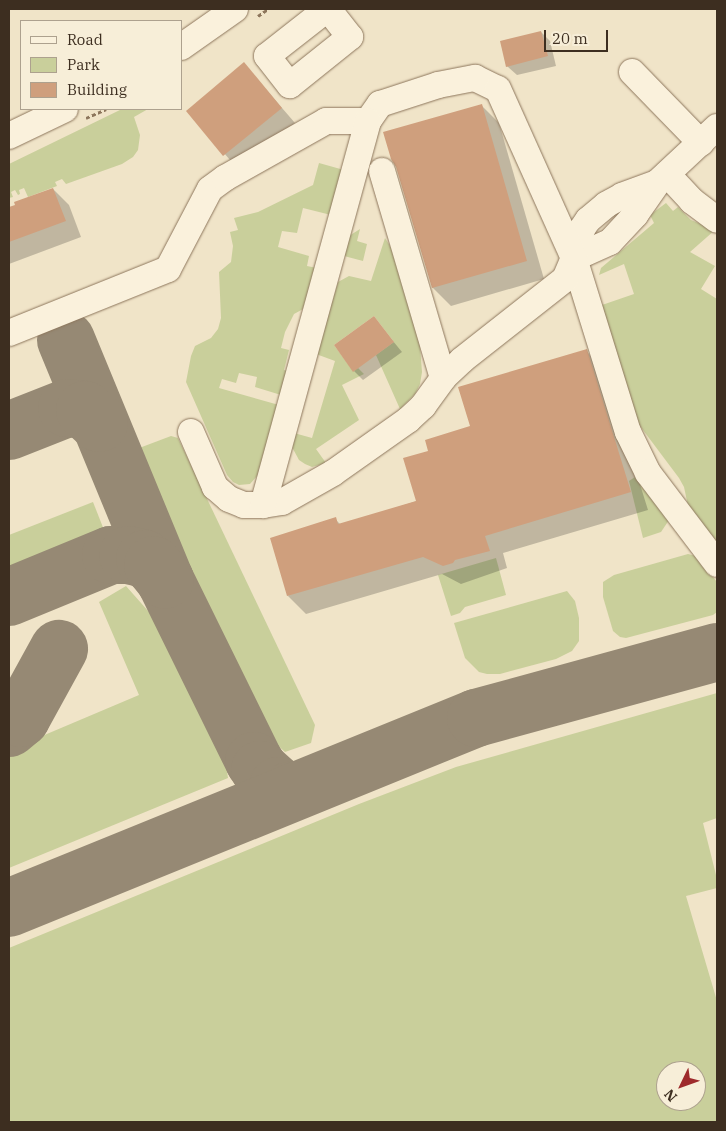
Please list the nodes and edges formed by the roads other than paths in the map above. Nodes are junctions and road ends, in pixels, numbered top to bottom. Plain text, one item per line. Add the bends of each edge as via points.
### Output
1 (235, 9) edge
2 (182, 46) edge
3 (632, 72) dead end
4 (63, 110) edge
5 (368, 121) junction
6 (709, 135) edge
7 (9, 136) edge
8 (382, 171) dead end
9 (662, 179) junction
10 (717, 220) edge
11 (574, 258) junction
12 (9, 333) edge
13 (443, 378) junction
14 (191, 432) dead end
15 (264, 505) junction
16 (717, 564) edge

1 - 2 street
3 - 6 street
4 - 7 street
5 - 11 street via 380,104 438,85 475,78 498,89
5 - 12 street via 326,121 210,189 168,269
5 - 15 street
6 - 9 street
8 - 13 street
9 - 10 street
9 - 11 street via 610,242
11 - 13 street via 565,279
11 - 16 street via 628,432 648,473
13 - 15 street via 408,420 333,473 282,502
14 - 15 street via 215,487 244,505

